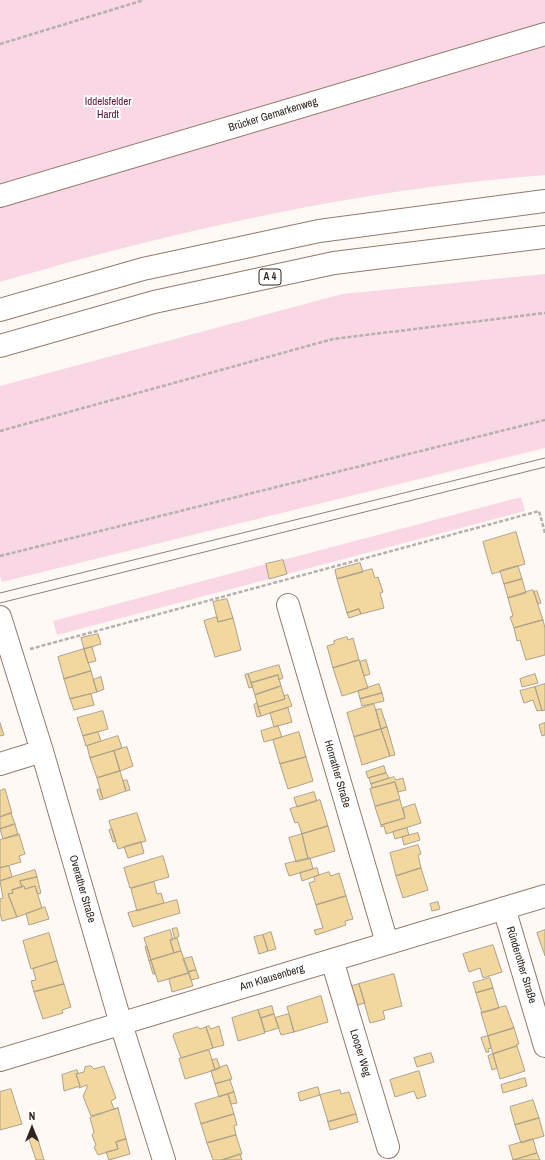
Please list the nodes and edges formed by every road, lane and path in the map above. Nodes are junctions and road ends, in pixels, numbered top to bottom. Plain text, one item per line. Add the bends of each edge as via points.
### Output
1 (144, 0) edge
2 (545, 34) edge
3 (0, 44) edge
4 (0, 196) edge
5 (545, 201) edge
6 (545, 237) edge
7 (0, 310) edge
8 (545, 314) edge
9 (0, 346) edge
10 (545, 420) edge
11 (0, 431) edge
12 (545, 533) edge
13 (0, 556) edge
14 (288, 605) dead end
15 (6, 636) edge
16 (42, 751) junction
17 (0, 764) edge
18 (545, 896) edge
19 (504, 908) junction
20 (387, 943) junction
21 (332, 960) junction
22 (121, 1024) junction
23 (545, 1046) edge
24 (0, 1060) edge
25 (388, 1147) dead end
26 (164, 1160) edge

1 - 3 path
2 - 4 main road, Brücker Gemarkenweg
5 - 7 main road via 319,231 143,269
6 - 9 main road, A 4 via 334,262 154,302
8 - 11 path via 333,339
10 - 13 path
12 - 15 path via 539,511
14 - 20 main road, Honrather Straße
15 - 16 main road, Overather Straße
16 - 17 main road
16 - 22 main road, Overather Straße
18 - 19 main road, Am Klausenberg
19 - 20 main road, Am Klausenberg
19 - 23 main road, Ründerother Straße
20 - 21 main road, Am Klausenberg
21 - 22 main road, Am Klausenberg
21 - 25 main road, Looper Weg
22 - 24 main road, Am Klausenberg
22 - 26 main road, Overather Straße

